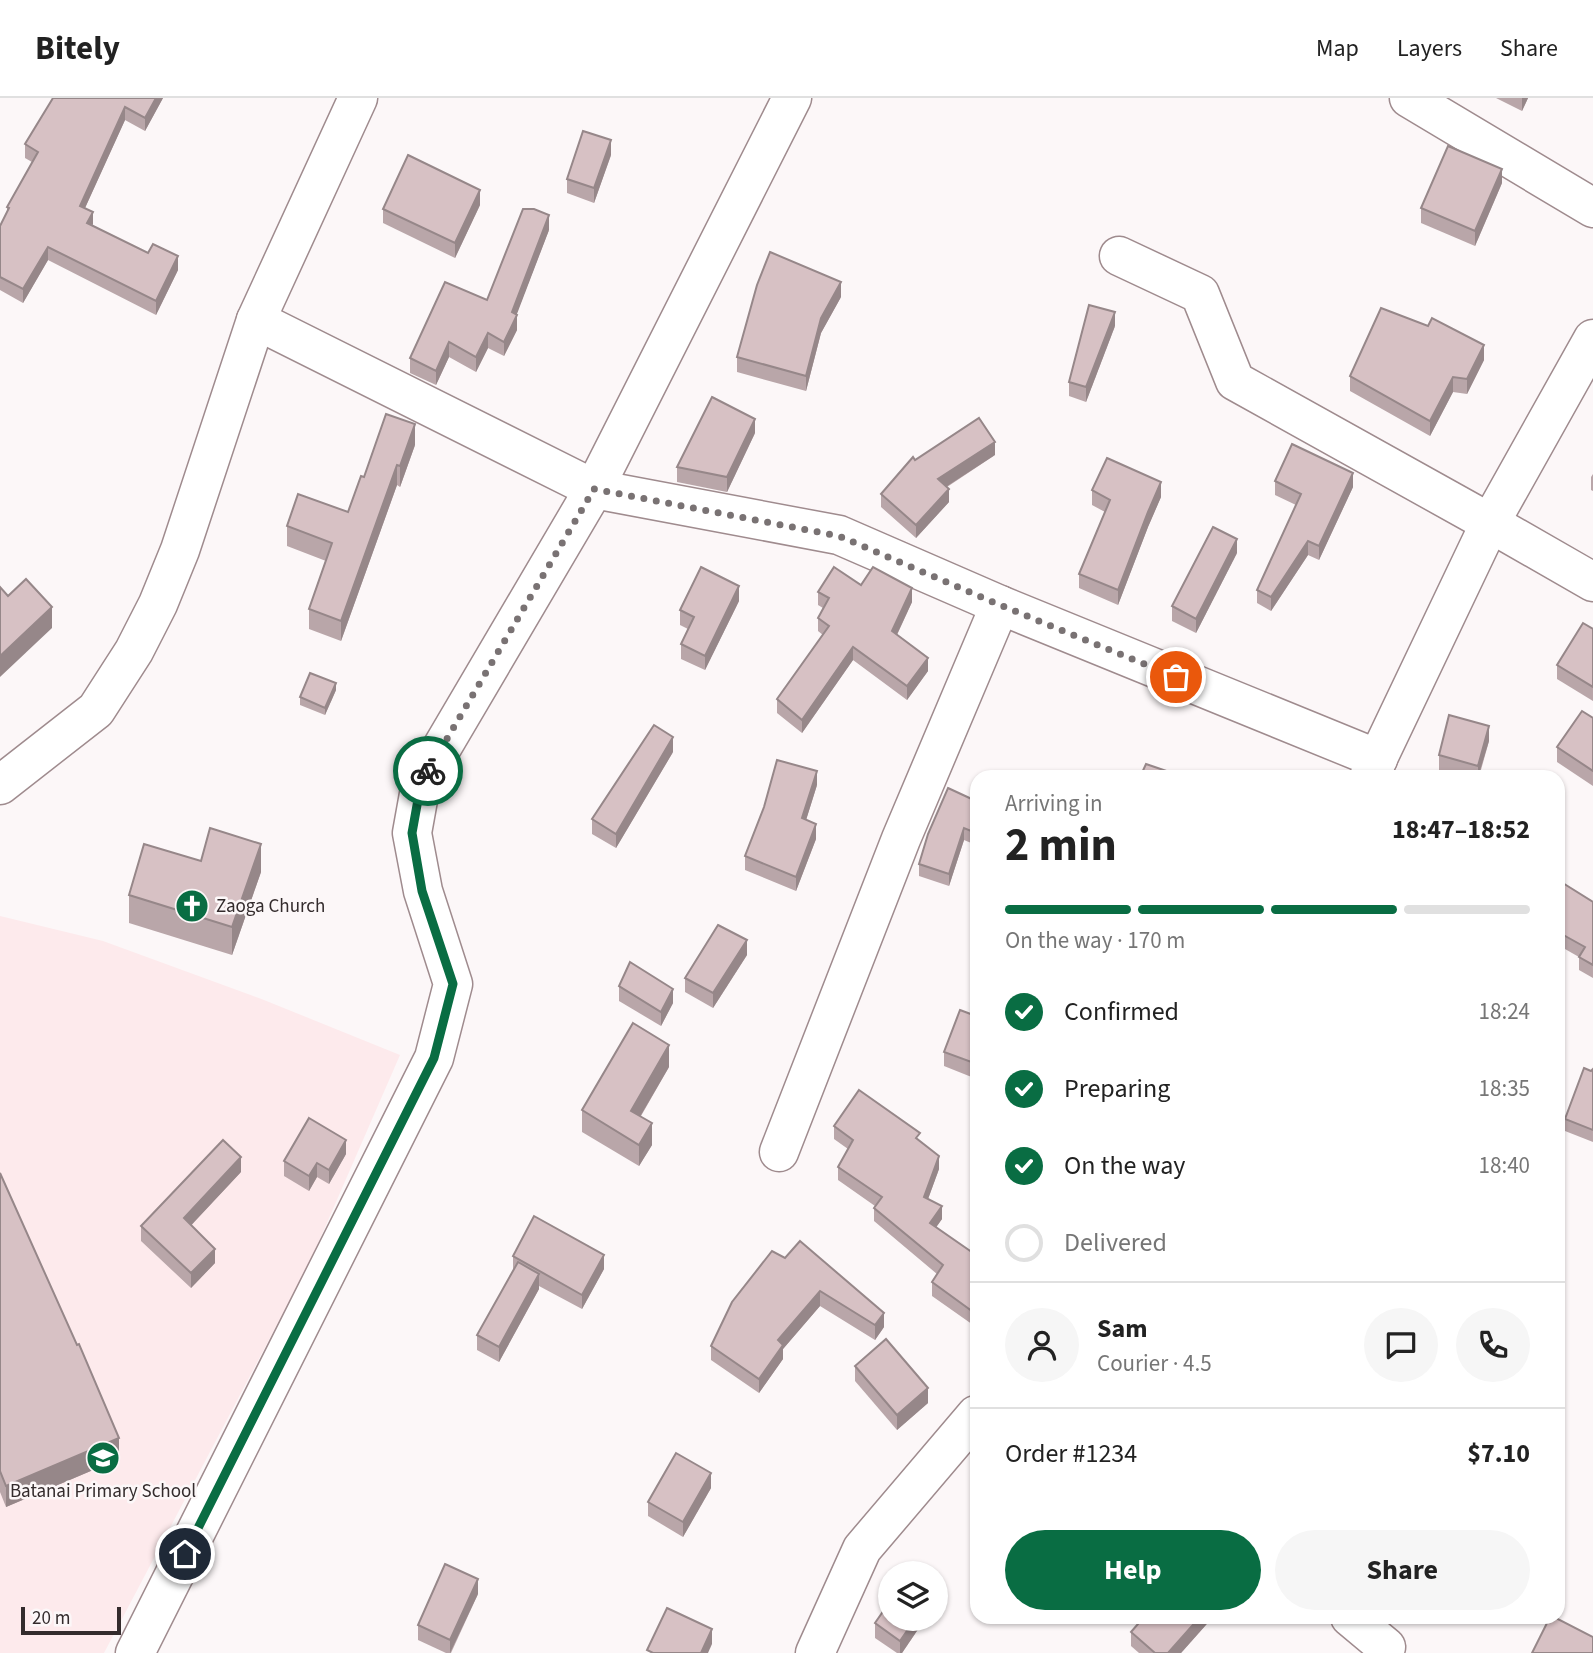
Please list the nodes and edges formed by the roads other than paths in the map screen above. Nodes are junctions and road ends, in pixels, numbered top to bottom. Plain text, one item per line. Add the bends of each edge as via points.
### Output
1 (358, 98) edge
2 (792, 98) edge
3 (1409, 98) edge
4 (1593, 208) edge
5 (1119, 256) dead end
6 (256, 320) junction
7 (1593, 339) edge
8 (594, 489) junction
9 (1490, 523) junction
10 (1593, 582) edge
11 (1000, 605) junction
12 (1373, 768) edge
13 (0, 785) edge
14 (779, 1152) dead end
15 (970, 1422) edge
16 (1358, 1624) edge
17 (1386, 1647) dead end
18 (135, 1653) edge
19 (816, 1653) edge

1 - 6 street
2 - 8 street
3 - 4 street
5 - 9 street via 1200,294 1235,381
6 - 8 street
6 - 13 street via 180,550 134,651 96,710
7 - 9 street
8 - 11 street via 839,536
8 - 18 street via 421,783 412,833 422,891 453,984 434,1058
9 - 10 street
9 - 12 street
11 - 12 street
11 - 14 street via 901,839
15 - 19 street via 862,1549
16 - 17 street

